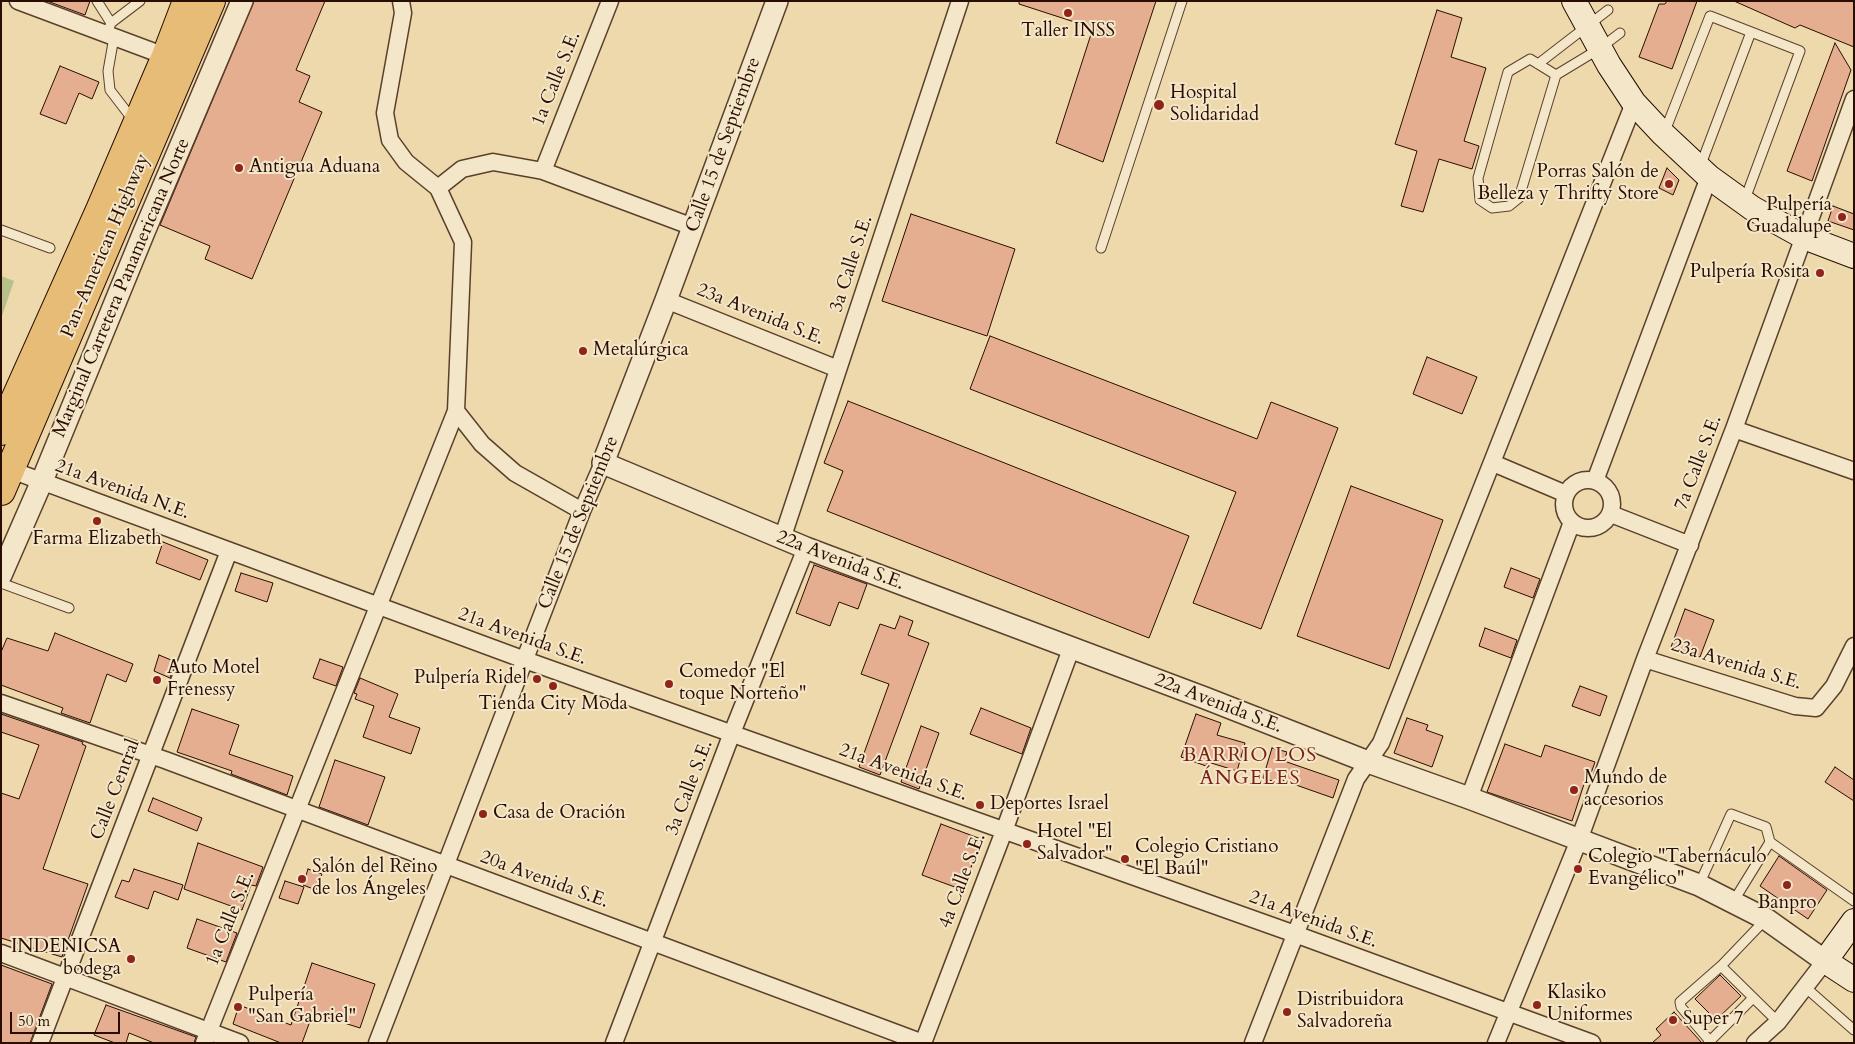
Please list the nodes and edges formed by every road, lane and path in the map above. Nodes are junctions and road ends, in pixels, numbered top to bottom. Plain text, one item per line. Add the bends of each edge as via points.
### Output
1 (18, 1) edge
2 (97, 1) edge
3 (140, 1) edge
4 (187, 1) edge
5 (211, 1) edge
6 (224, 1) edge
7 (242, 1) edge
8 (401, 1) edge
9 (610, 1) edge
10 (777, 1) edge
11 (960, 1) edge
12 (1182, 1) edge
13 (1574, 1) edge
14 (1608, 10) dead end
15 (1588, 26) junction
16 (111, 32) junction
17 (1751, 32) junction
18 (1620, 33) dead end
19 (1600, 49) junction
20 (175, 59) junction
21 (1538, 64) junction
22 (1556, 75) junction
23 (1854, 99) edge
24 (1634, 103) junction
25 (137, 124) junction
26 (1664, 134) junction
27 (542, 171) junction
28 (1704, 172) junction
29 (438, 188) junction
30 (1744, 203) junction
31 (693, 227) junction
32 (1, 230) edge
33 (1804, 237) junction
34 (50, 248) dead end
35 (1101, 248) dead end
36 (1854, 256) edge
37 (666, 300) junction
38 (838, 369) junction
39 (18, 392) junction
40 (456, 411) junction
41 (1734, 429) junction
42 (1, 432) edge
43 (603, 463) junction
44 (1493, 463) junction
45 (1854, 471) edge
46 (4, 475) edge
47 (42, 481) junction
48 (1595, 481) junction
49 (1566, 494) junction
50 (582, 511) junction
51 (1610, 514) junction
52 (1572, 522) junction
53 (782, 539) junction
54 (1690, 544) junction
55 (806, 548) junction
56 (229, 551) junction
57 (1, 575) edge
58 (1, 582) edge
59 (378, 606) junction
60 (68, 608) dead end
61 (1854, 646) edge
62 (1070, 649) junction
63 (1645, 659) junction
64 (525, 660) junction
65 (1, 703) edge
66 (732, 733) junction
67 (151, 755) junction
68 (1368, 762) junction
69 (1469, 798) junction
70 (297, 810) junction
71 (1004, 831) junction
72 (1579, 840) junction
73 (1770, 842) junction
74 (446, 866) junction
75 (1699, 885) junction
76 (1854, 901) edge
77 (1733, 902) junction
78 (1766, 919) junction
79 (1854, 921) edge
80 (1295, 934) junction
81 (653, 942) junction
82 (1, 953) edge
83 (1825, 961) junction
84 (1721, 966) junction
85 (64, 978) junction
86 (1854, 980) edge
87 (1806, 988) junction
88 (1753, 998) junction
89 (1510, 1012) junction
90 (1778, 1022) junction
91 (1854, 1030) edge
92 (206, 1037) edge
93 (1708, 1042) edge
94 (40, 1043) edge
95 (240, 1043) edge
96 (377, 1043) edge
97 (614, 1043) edge
98 (923, 1043) edge
99 (1253, 1043) edge
100 (1496, 1043) edge
101 (1592, 1043) edge
102 (1755, 1043) edge

1 - 16 street
2 - 16 lane
3 - 16 lane
4 - 20 highway, Pan-American Highway
5 - 20 highway, Pan-American Highway
6 - 20 highway via 210,34
7 - 47 street, Marginal Carretera Panamericana Norte
8 - 29 street via 403,13 385,112 390,140 406,162
9 - 27 street, 1a Calle S.E.
10 - 31 street, Calle 15 de Septiembre
11 - 38 street, 3a Calle S.E.
12 - 35 lane
13 - 15 main road
14 - 15 lane
15 - 19 main road
15 - 21 lane
16 - 20 street
16 - 25 lane via 110,90
17 - 26 lane via 1710,16
17 - 28 lane
17 - 30 lane via 1800,51
18 - 19 lane
19 - 22 lane
19 - 24 main road
20 - 25 highway, Pan-American Highway
20 - 46 highway, Pan-American Highway
21 - 22 lane
21 - 22 lane via 1530,59 1508,72 1478,178 1480,200 1492,208 1509,206 1519,198
23 - 33 street, 7a Calle S.E.
24 - 26 main road
24 - 44 street
25 - 39 highway, Pan-American Highway
26 - 28 main road
27 - 29 street via 493,162 462,169
27 - 31 street
28 - 30 main road
28 - 48 street
29 - 40 street, 1a Calle S.E. via 463,242
30 - 33 main road
31 - 37 street, Calle 15 de Septiembre
32 - 34 lane
33 - 36 main road
33 - 41 street, 7a Calle S.E.
37 - 38 street, 23a Avenida S.E.
37 - 43 street, Calle 15 de Septiembre
38 - 53 street, 3a Calle S.E.
39 - 42 highway, Pan-American Highway
39 - 46 highway via 17,426 8,450
40 - 50 street via 482,444 515,473
40 - 59 street, 1a Calle S.E.
41 - 45 street
41 - 54 street, 7a Calle S.E.
43 - 50 street, Calle 15 de Septiembre
43 - 53 street, 22a Avenida S.E.
44 - 49 street
44 - 68 street via 1381,743
46 - 47 street, 21a Avenida N.E.
47 - 56 street, 21a Avenida N.E.
47 - 57 street, Marginal Carretera Panamericana Norte
48 - 49 street via 1578,482
48 - 51 street via 1604,485 1610,494
49 - 52 street via 1564,510
50 - 64 street, Calle 15 de Septiembre
51 - 52 street via 1598,527 1588,529
51 - 54 street
52 - 69 street
53 - 55 street, 22a Avenida S.E.
54 - 63 street, 7a Calle S.E.
55 - 62 street, 22a Avenida S.E.
55 - 66 street, 3a Calle S.E.
56 - 59 street, 21a Avenida S.E.
56 - 67 street, Calle Central
58 - 60 lane
59 - 64 street, 21a Avenida S.E.
59 - 70 street, 1a Calle S.E.
61 - 63 street, 23a Avenida S.E. via 1834,686 1816,708 1795,706
62 - 68 street, 22a Avenida S.E.
62 - 71 street, 4a Calle S.E.
63 - 72 street, 7a Calle S.E.
64 - 66 street, 21a Avenida S.E.
64 - 74 street, Calle 15 de Septiembre
65 - 67 street, 20a Avenida S.E.
66 - 71 street, 21a Avenida S.E.
66 - 81 street, 3a Calle S.E.
67 - 70 street, 20a Avenida S.E.
67 - 85 street, Calle Central
68 - 69 street, 22a Avenida S.E.
68 - 80 street via 1356,779
69 - 72 street, 22a Avenida S.E.
70 - 74 street, 20a Avenida S.E.
70 - 92 street, 1a Calle S.E.
71 - 80 street, 21a Avenida S.E.
71 - 98 street, 4a Calle S.E.
72 - 75 street, 22a Avenida S.E.
72 - 89 street, 7a Calle S.E.
73 - 75 lane via 1766,828 1731,814
73 - 76 lane
73 - 77 lane
74 - 81 street, 20a Avenida S.E.
74 - 96 street, Calle 15 de Septiembre
75 - 77 street, 22a Avenida S.E.
77 - 78 street, 22a Avenida S.E.
78 - 83 street, 22a Avenida S.E.
78 - 84 lane
79 - 83 main road
80 - 89 street, 21a Avenida S.E.
80 - 99 street
81 - 97 street, 3a Calle S.E.
81 - 98 street, 20a Avenida S.E.
82 - 85 street
83 - 86 main road
83 - 87 street
84 - 88 lane
84 - 93 lane via 1680,1002
85 - 92 street
85 - 94 street, Calle Central
87 - 90 street
87 - 91 lane
88 - 90 lane
88 - 93 lane
89 - 100 street, 7a Calle S.E.
89 - 101 street, 21a Avenida S.E.
90 - 102 street
92 - 95 street

